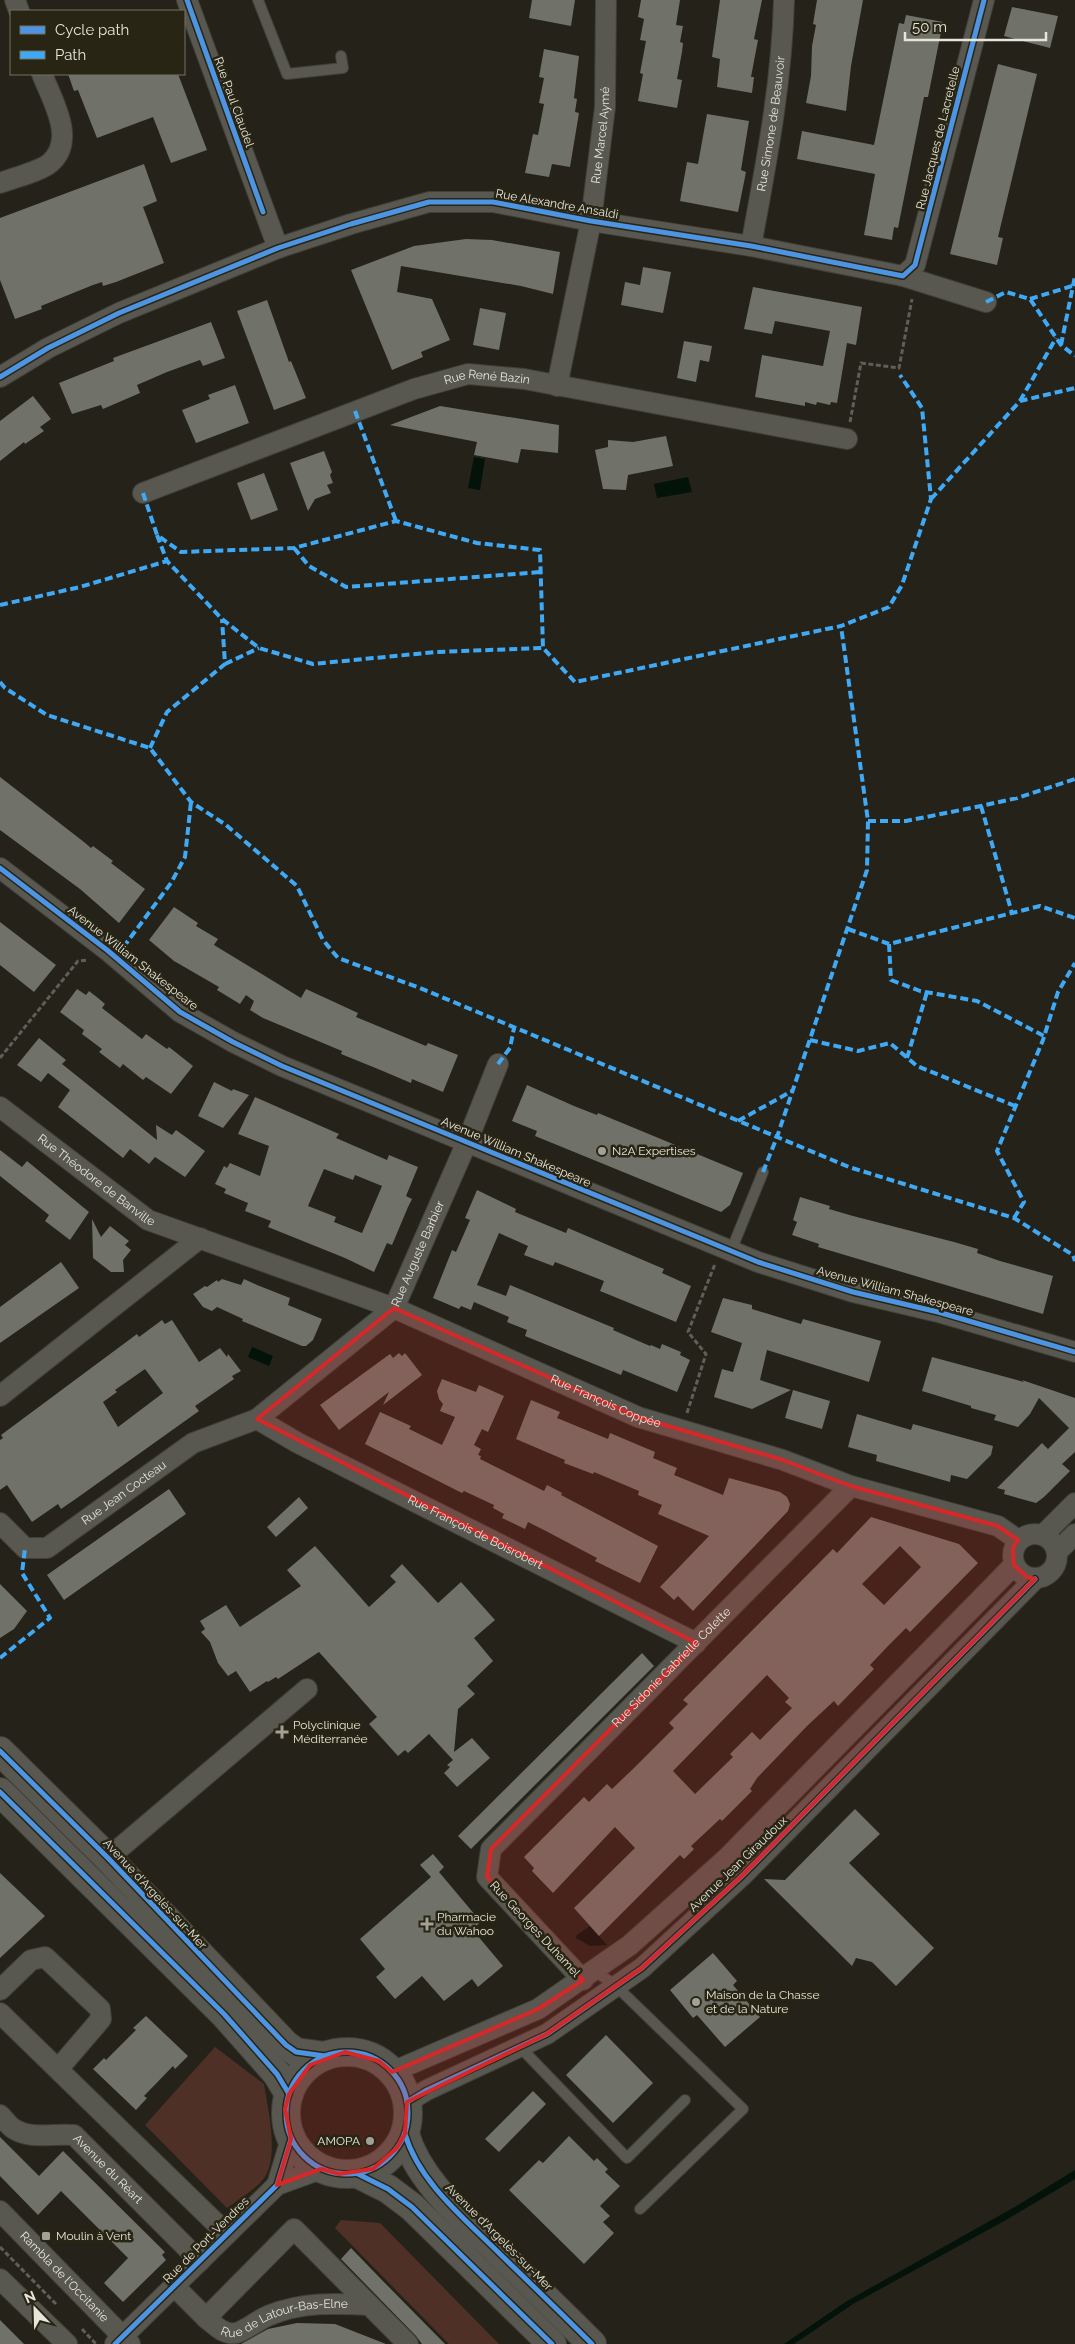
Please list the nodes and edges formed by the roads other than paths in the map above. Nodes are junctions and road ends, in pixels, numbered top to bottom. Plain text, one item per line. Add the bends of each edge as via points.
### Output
1 (4, 0) edge
2 (187, 0) edge
3 (258, 0) edge
4 (606, 0) edge
5 (784, 0) edge
6 (984, 0) edge
7 (0, 1) edge
8 (341, 56) dead end
9 (42, 75) edge
10 (0, 183) edge
11 (591, 220) junction
12 (752, 246) junction
13 (278, 248) junction
14 (909, 278) junction
15 (986, 302) dead end
16 (0, 377) edge
17 (557, 386) junction
18 (847, 440) road end
19 (143, 493) dead end
20 (0, 868) edge
21 (498, 1064) dead end
22 (0, 1107) edge
23 (467, 1142) junction
24 (763, 1172) dead end
25 (200, 1238) junction
26 (726, 1250) junction
27 (394, 1308) junction
28 (1075, 1352) edge
29 (0, 1396) edge
30 (257, 1419) junction
31 (851, 1486) junction
32 (1075, 1503) edge
33 (0, 1523) edge
34 (1075, 1534) edge
35 (1043, 1535) junction
36 (1018, 1540) junction
37 (1057, 1552) junction
38 (1014, 1565) junction
39 (1036, 1579) junction
40 (696, 1643) junction
41 (307, 1689) dead end
42 (0, 1751) edge
43 (0, 1792) edge
44 (491, 1849) joint
45 (108, 1858) junction
46 (589, 1976) junction
47 (616, 1986) junction
48 (0, 1990) edge
49 (0, 2013) edge
50 (520, 2047) junction
51 (325, 2056) junction
52 (58, 2068) junction
53 (392, 2072) junction
54 (288, 2094) junction
55 (684, 2100) dead end
56 (407, 2102) junction
57 (0, 2115) edge
58 (404, 2134) junction
59 (290, 2138) junction
60 (321, 2169) junction
61 (358, 2174) junction
62 (277, 2184) junction
63 (640, 2210) dead end
64 (0, 2211) edge
65 (227, 2234) junction
66 (200, 2260) junction
67 (0, 2279) edge
68 (174, 2286) junction
69 (369, 2305) junction
70 (206, 2318) junction
71 (123, 2342) edge
72 (67, 2344) edge
73 (408, 2344) edge
74 (552, 2344) edge
75 (592, 2344) edge

1 - 7 street
2 - 13 street, Rue Paul Claudel
3 - 8 lane via 287,74 343,68
4 - 11 street, Rue Marcel Aymé via 605,107
5 - 12 street, Rue Simone de Beauvoir via 783,44 770,152
6 - 14 street, Rue Jacques de Lacretelle
9 - 10 street via 64,133 60,151 49,164
11 - 12 street, Rue Alexandre Ansaldi
11 - 13 street, Rue Alexandre Ansaldi via 492,202 429,202
11 - 17 street, Rue Marcel Aymé
12 - 14 street, Rue Alexandre Ansaldi
13 - 16 street, Rue Alexandre Ansaldi via 119,313 48,348
14 - 15 street, Rue Alexandre Ansaldi
17 - 18 street, Rue René Bazin
17 - 19 street, Rue René Bazin via 524,379 468,374 414,389
20 - 23 street, Avenue William Shakespeare via 116,957 180,1012 282,1066
21 - 23 street, Rue Auguste Barbier
22 - 25 street, Rue Théodore de Banville via 148,1220
23 - 26 street, Avenue William Shakespeare
23 - 27 street, Rue Auguste Barbier
24 - 26 lane
25 - 27 street, Rue François Coppée
25 - 29 street
26 - 28 street, Avenue William Shakespeare via 853,1292 938,1312
27 - 30 street, Rue Auguste Barbier
27 - 31 street, Rue François Coppée via 638,1417 783,1460
30 - 33 street, Rue Jean Cocteau via 193,1444 47,1548 25,1548
30 - 40 street, Rue François de Boisrobert via 298,1443
31 - 36 street, Rue François Coppée via 998,1526
31 - 40 street, Rue Sidonie Gabrielle Colette
32 - 35 street
34 - 37 street
35 - 36 street via 1034,1533
35 - 37 street via 1050,1539
36 - 38 street via 1013,1548
37 - 39 street via 1051,1572
38 - 39 street via 1026,1577
38 - 46 street, Avenue Jean Giraudoux via 727,1858 630,1945
39 - 47 street, Avenue Jean Giraudoux via 742,1876 642,1968
40 - 44 street, Rue Sidonie Gabrielle Colette
41 - 45 street
42 - 45 main road, Avenue d'Argelès-sur-Mer
43 - 54 main road via 224,2014 277,2074
44 - 46 street, Rue Georges Duhamel via 487,1877
45 - 51 main road, Avenue d'Argelès-sur-Mer via 286,2045 296,2052
46 - 47 lane
46 - 53 street, Avenue Jean Giraudoux via 538,2009
47 - 50 street, Avenue Jean Giraudoux via 547,2034
47 - 63 lane via 743,2109
48 - 52 street via 31,1960 45,1957 100,2009 101,2019
49 - 52 street
50 - 55 lane via 627,2158
50 - 56 street, Avenue Jean Giraudoux
51 - 53 main road via 345,2052 363,2054
51 - 54 main road via 297,2078
52 - 65 street
53 - 56 main road via 402,2086
54 - 59 main road via 285,2108
56 - 58 main road
57 - 66 street, Avenue du Réart via 14,2129 31,2135 74,2135
58 - 61 main road via 386,2160
58 - 75 main road, Avenue d'Argelès-sur-Mer via 425,2175 459,2213
59 - 60 main road via 303,2156
59 - 62 street, Rue de Port-Vendres
60 - 61 main road via 339,2174
60 - 62 street, Rue de Port-Vendres
61 - 74 main road via 388,2189 412,2207
62 - 65 street, Rue de Port-Vendres
64 - 71 street, Rambla de l'Occitanie
65 - 66 street, Rue de Port-Vendres
66 - 68 street, Rue de Port-Vendres
67 - 72 street
68 - 70 street, Rue de Latour-Bas-Elne
68 - 71 street, Rue de Port-Vendres
69 - 70 street, Rue de Latour-Bas-Elne via 298,2305 268,2315 236,2333 224,2332
69 - 70 street, Rue de Latour-Bas-Elne via 294,2229
69 - 73 street, Rue de Latour-Bas-Elne

